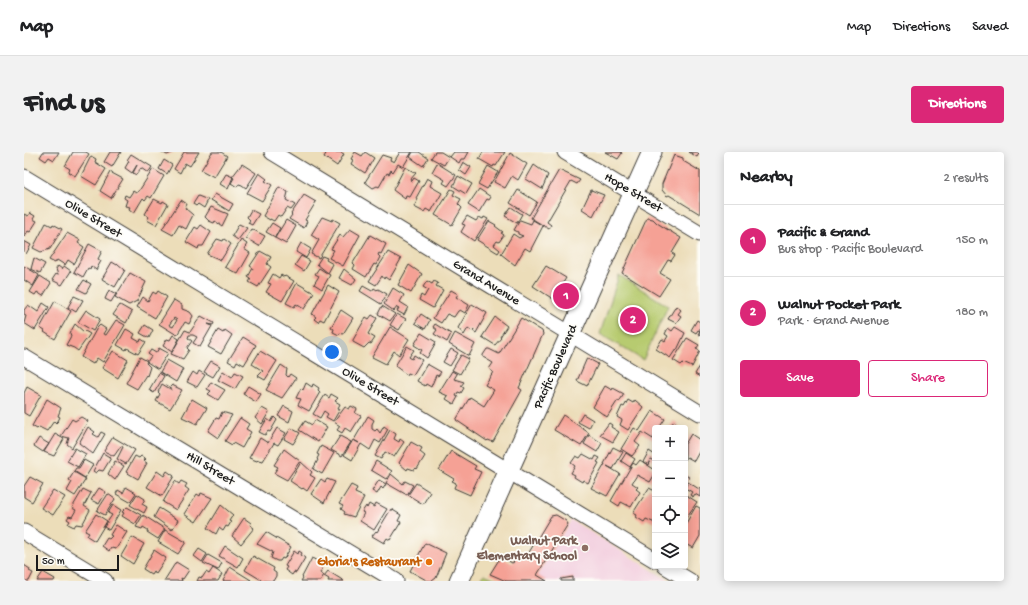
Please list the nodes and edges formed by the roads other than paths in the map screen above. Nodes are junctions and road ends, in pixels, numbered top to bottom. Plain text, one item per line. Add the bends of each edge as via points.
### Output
1 (272, 152) edge
2 (565, 152) edge
3 (652, 152) edge
4 (24, 177) edge
5 (634, 193) junction
6 (700, 234) edge
7 (570, 335) junction
8 (24, 357) edge
9 (700, 413) edge
10 (509, 472) junction
11 (24, 532) edge
12 (652, 558) edge
13 (670, 569) edge
14 (105, 581) edge
15 (396, 581) edge
16 (459, 581) edge
17 (690, 581) edge

1 - 7 street, Grand Avenue
2 - 5 street, Hope Street
3 - 5 main road, Pacific Boulevard
4 - 10 street, Olive Street
5 - 6 street, Hope Street
5 - 7 main road, Pacific Boulevard
7 - 9 street, Grand Avenue
7 - 10 main road, Pacific Boulevard
8 - 15 street, Hill Street
10 - 12 street, Olive Street
10 - 16 main road, Pacific Boulevard
11 - 14 street
13 - 17 street

